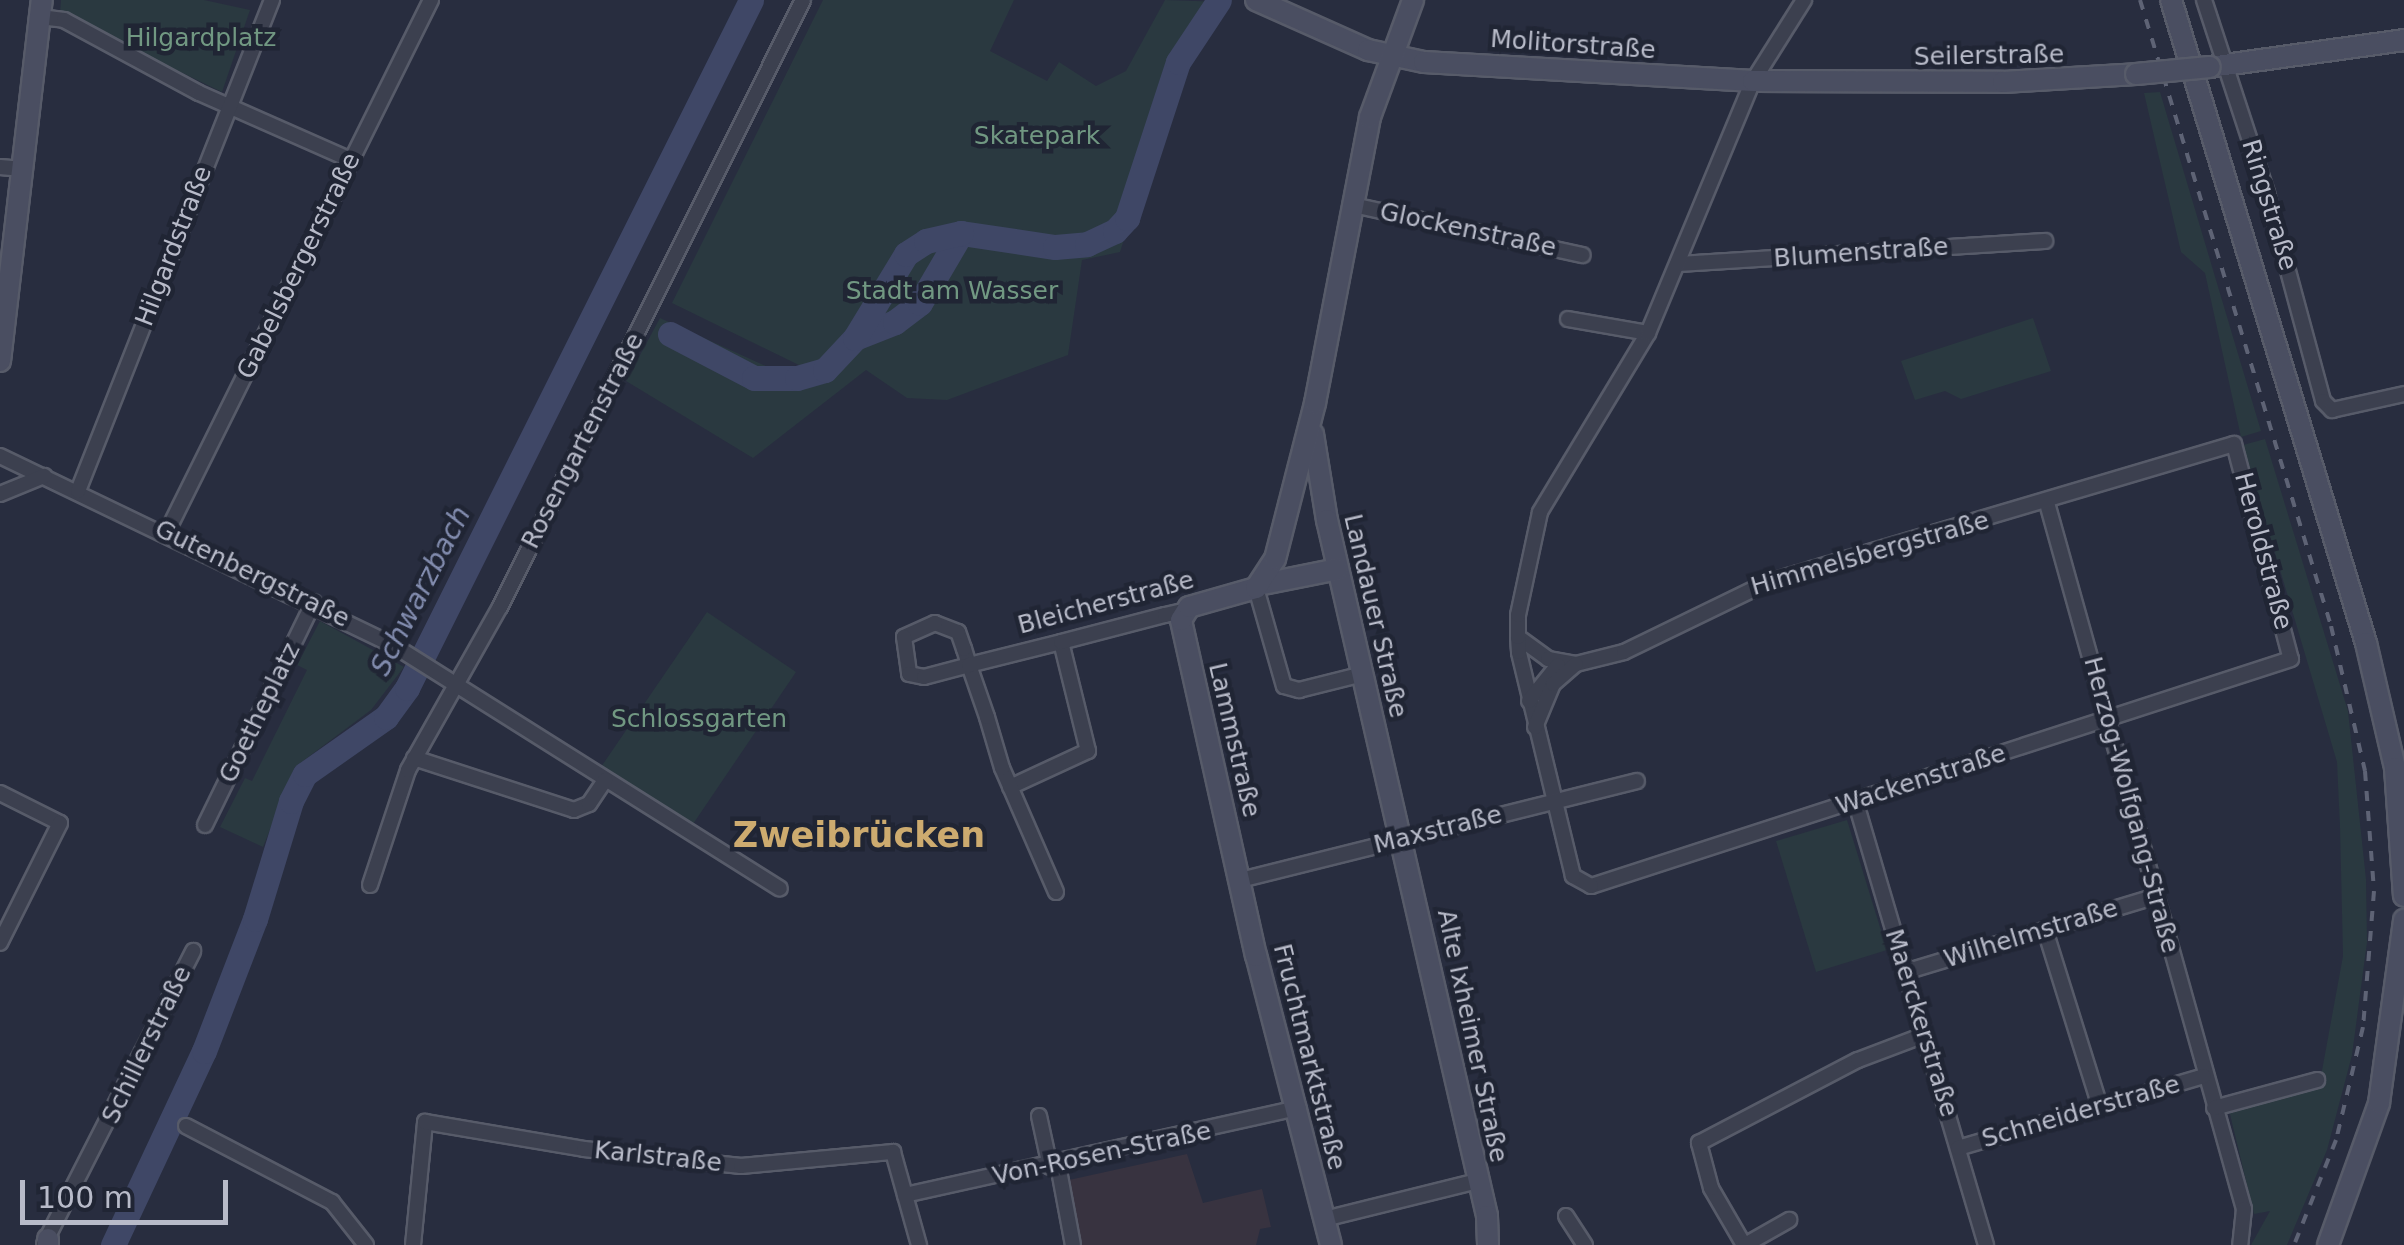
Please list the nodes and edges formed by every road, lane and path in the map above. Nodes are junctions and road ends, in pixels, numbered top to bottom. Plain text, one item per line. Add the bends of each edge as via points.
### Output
1 (272, 0) edge
2 (431, 0) edge
3 (802, 0) edge
4 (1256, 0) edge
5 (1412, 0) edge
6 (1804, 0) edge
7 (2170, 0) edge
8 (2204, 0) edge
9 (41, 8) edge
10 (2404, 40) edge
11 (1390, 57) junction
12 (2217, 66) junction
13 (1753, 81) junction
14 (229, 107) junction
15 (351, 160) junction
16 (0, 167) edge
17 (23, 169) junction
18 (1353, 205) junction
19 (2045, 241) dead end
20 (1582, 255) dead end
21 (1678, 264) junction
22 (1568, 319) dead end
23 (1648, 333) junction
24 (0, 361) edge
25 (2404, 394) edge
26 (1315, 402) junction
27 (2234, 444) joint
28 (0, 456) edge
29 (44, 476) junction
30 (1318, 478) junction
31 (78, 491) junction
32 (0, 494) edge
33 (2047, 503) junction
34 (166, 532) junction
35 (1280, 544) junction
36 (1338, 568) junction
37 (1259, 586) junction
38 (314, 602) junction
39 (1183, 611) junction
40 (1518, 637) junction
41 (1062, 642) junction
42 (2291, 659) joint
43 (1570, 663) junction
44 (970, 665) junction
45 (1363, 674) junction
46 (460, 684) junction
47 (1529, 700) junction
48 (2108, 720) junction
49 (1535, 728) junction
50 (414, 758) junction
51 (605, 780) junction
52 (1637, 781) dead end
53 (1010, 787) junction
54 (0, 793) edge
55 (1854, 800) junction
56 (1553, 802) junction
57 (205, 825) dead end
58 (1402, 839) junction
59 (1240, 880) junction
60 (370, 885) dead end
61 (780, 889) dead end
62 (1056, 892) dead end
63 (2156, 896) junction
64 (2404, 896) edge
65 (2404, 920) edge
66 (2045, 930) junction
67 (0, 943) edge
68 (193, 952) dead end
69 (1905, 972) junction
70 (1924, 1035) junction
71 (2204, 1076) junction
72 (2316, 1080) dead end
73 (2100, 1107) junction
74 (1298, 1108) junction
75 (2214, 1108) junction
76 (1039, 1116) dead end
77 (186, 1126) dead end
78 (1958, 1148) junction
79 (1054, 1166) junction
80 (1478, 1181) junction
81 (905, 1195) junction
82 (1566, 1216) dead end
83 (1324, 1220) junction
84 (1789, 1220) dead end
85 (47, 1243) edge
86 (366, 1245) edge
87 (414, 1245) edge
88 (919, 1245) edge
89 (1072, 1245) edge
90 (1332, 1245) edge
91 (1488, 1245) edge
92 (1584, 1245) edge
93 (1744, 1245) edge
94 (1986, 1245) edge
95 (2240, 1245) edge
96 (2328, 1245) edge

1 - 14 street, Hilgardstraße
2 - 15 street, Gabelsbergerstraße
3 - 46 street, Rosengartenstraße
4 - 11 main road, Molitorstraße
5 - 11 main road, Landauer Straße
6 - 13 street
7 - 64 main road via 2366,643 2395,768
8 - 12 street, Ringstraße
9 - 14 street
9 - 17 main road
10 - 12 main road, Seilerstraße
11 - 13 main road, Molitorstraße
11 - 18 main road, Landauer Straße
12 - 13 main road, Seilerstraße, bridge via 2003,82
12 - 25 street, Ringstraße via 2330,410
13 - 21 street
14 - 15 street
14 - 31 street, Hilgardstraße
15 - 34 street, Gabelsbergerstraße
16 - 17 street
17 - 24 main road
18 - 20 street, Glockenstraße
18 - 26 main road, Landauer Straße
19 - 21 street, Blumenstraße
21 - 23 street
22 - 23 street
23 - 40 street via 1540,512
26 - 30 main road, Landauer Straße
26 - 35 main road, Landauer Straße
27 - 33 street, Himmelsbergstraße
27 - 42 street, Heroldstraße
28 - 29 street, Gutenbergstraße
29 - 31 street, Gutenbergstraße
29 - 32 street
30 - 35 main road
30 - 36 main road, Landauer Straße
31 - 34 street, Gutenbergstraße
33 - 43 street, Himmelsbergstraße via 1768,582 1661,637
33 - 48 street, Herzog-Wolfgang-Straße
34 - 38 street, Gutenbergstraße
35 - 37 main road, Landauer Straße
36 - 37 main road, Bleicherstraße
36 - 45 main road, Landauer Straße
37 - 39 main road, Bleicherstraße
37 - 45 street via 1284,686 1299,690
38 - 46 street, Gutenbergstraße
38 - 57 street, Goetheplatz
39 - 41 street, Bleicherstraße
39 - 59 main road, Lammstraße
40 - 43 street
40 - 47 street
41 - 44 street, Bleicherstraße
41 - 53 street via 1088,752
42 - 48 street, Wackenstraße
43 - 47 street
43 - 49 street via 1552,684
44 - 44 street, Bleicherstraße via 960,640 943,623 917,626 904,636 902,657 916,677
44 - 53 street
45 - 58 main road, Landauer Straße
46 - 50 street, Rosengartenstraße
46 - 51 street, Gutenbergstraße
47 - 49 street
48 - 55 street, Wackenstraße
48 - 63 street, Herzog-Wolfgang-Straße
49 - 56 street
50 - 51 street via 574,810 584,808
50 - 60 street, Rosengartenstraße
51 - 61 street, Gutenbergstraße
52 - 56 street, Maxstraße
53 - 62 street
54 - 67 street via 60,823
55 - 56 street, Wackenstraße via 1591,886 1573,876
55 - 69 street, Maerckerstraße
56 - 58 street, Maxstraße
58 - 59 street, Maxstraße
58 - 80 main road, Alte Ixheimer Straße
59 - 74 main road, Fruchtmarktstraße
63 - 66 street, Wilhelmstraße
63 - 71 street, Herzog-Wolfgang-Straße
65 - 96 main road via 2379,1103
66 - 69 street, Wilhelmstraße
66 - 73 street
68 - 85 street, Schillerstraße
69 - 70 street, Maerckerstraße
70 - 78 street, Maerckerstraße
70 - 93 street via 1858,1060 1699,1143 1712,1188
71 - 73 street, Schneiderstraße
71 - 75 street, Herzog-Wolfgang-Straße
72 - 75 street
73 - 78 street, Schneiderstraße
74 - 79 street, Von-Rosen-Straße
74 - 83 main road, Fruchtmarktstraße
75 - 95 street, Herzog-Wolfgang-Straße via 2244,1209
76 - 79 street
77 - 86 street via 332,1202
78 - 94 street, Maerckerstraße
79 - 81 street, Von-Rosen-Straße
79 - 89 street
80 - 83 street
80 - 91 main road, Alte Ixheimer Straße
81 - 87 street, Karlstraße via 893,1152 741,1166 425,1122
81 - 88 street
82 - 92 street
83 - 90 main road, Fruchtmarktstraße
84 - 93 street

